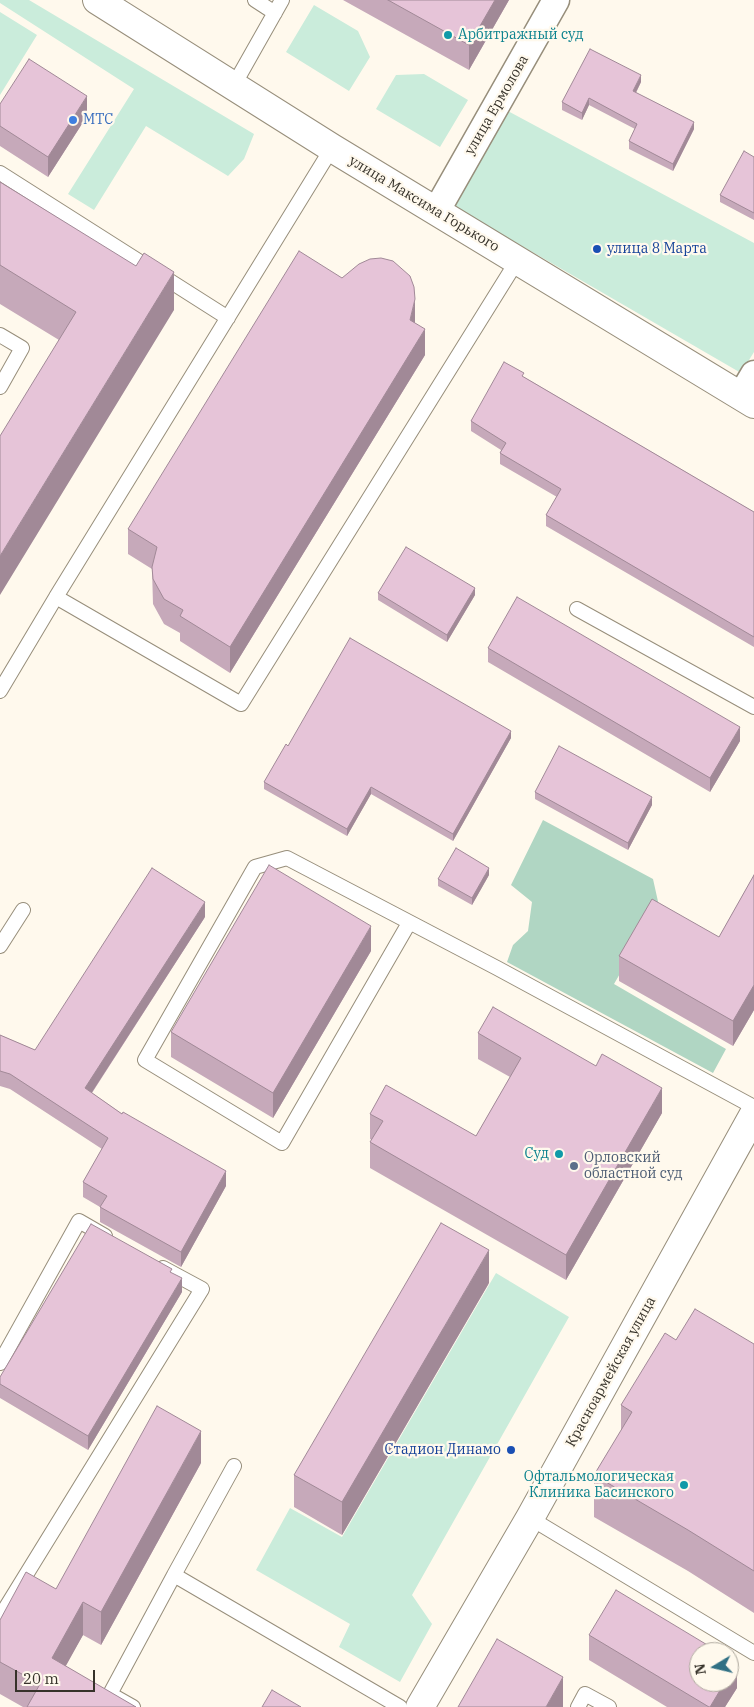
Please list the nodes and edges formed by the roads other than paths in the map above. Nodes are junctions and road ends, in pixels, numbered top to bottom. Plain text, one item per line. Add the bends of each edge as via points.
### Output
1 (97, 0) edge
2 (255, 0) edge
3 (282, 0) edge
4 (556, 0) edge
5 (275, 12) junction
6 (234, 85) junction
7 (332, 148) junction
8 (0, 173) edge
9 (437, 210) junction
10 (517, 261) junction
11 (228, 318) junction
12 (0, 334) edge
13 (0, 387) edge
14 (750, 391) edge
15 (56, 597) junction
16 (578, 609) dead end
17 (0, 691) edge
18 (754, 707) edge
19 (24, 910) dead end
20 (409, 923) junction
21 (0, 946) edge
22 (754, 1107) edge
23 (754, 1114) edge
24 (120, 1244) edge
25 (152, 1262) edge
26 (0, 1364) edge
27 (234, 1466) dead end
28 (530, 1518) junction
29 (174, 1575) junction
30 (0, 1617) edge
31 (754, 1653) edge
32 (132, 1707) edge
33 (400, 1707) edge
34 (420, 1707) edge
35 (578, 1707) edge
36 (609, 1707) edge

1 - 6 main road, улица Максима Горького
2 - 5 lane
3 - 5 lane
4 - 9 street, улица Ермолова
5 - 6 lane
6 - 7 main road, улица Максима Горького
7 - 9 main road, улица Максима Горького
7 - 11 lane
8 - 11 lane
9 - 10 main road, улица Максима Горького
10 - 14 main road, улица Максима Горького
10 - 15 lane via 242,704
11 - 15 lane
12 - 13 lane via 22,348
15 - 17 lane
16 - 18 lane
19 - 21 lane
20 - 20 lane via 287,858 255,867 146,1060 282,1143
20 - 22 lane
23 - 28 main road, Красноармейская улица
24 - 26 lane via 79,1221
25 - 30 lane via 202,1289
27 - 29 lane
28 - 31 lane
28 - 34 main road, Красноармейская улица
29 - 32 lane via 110,1694
29 - 33 lane
35 - 36 lane via 585,1694

